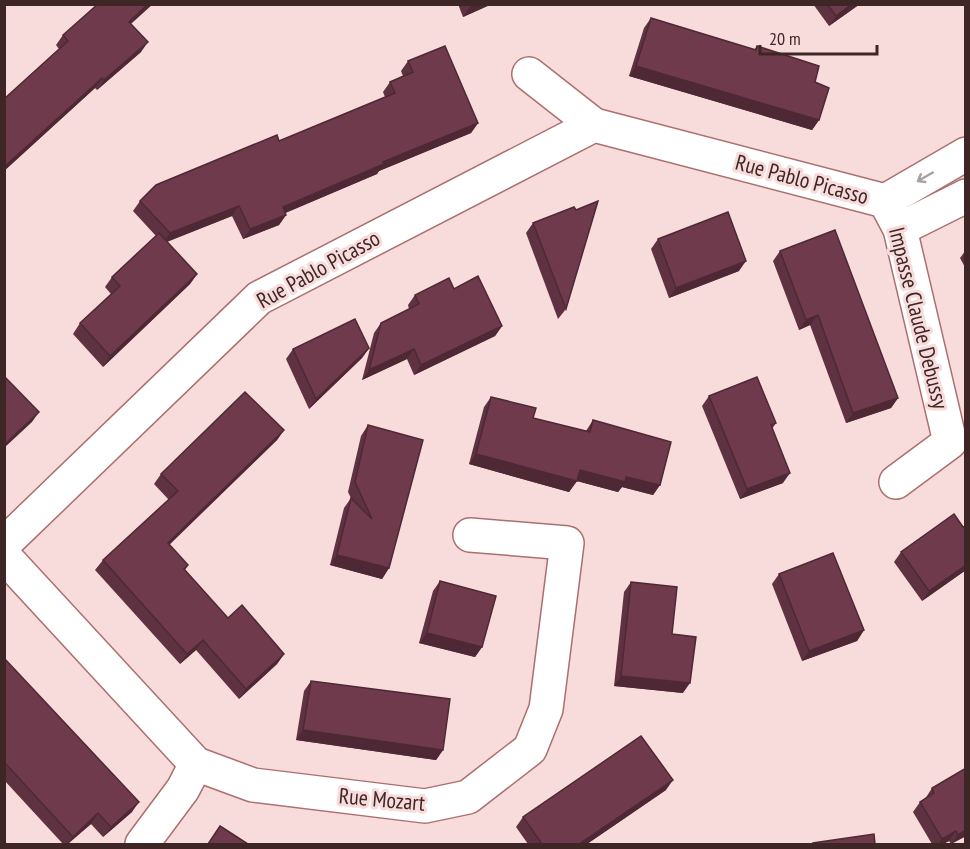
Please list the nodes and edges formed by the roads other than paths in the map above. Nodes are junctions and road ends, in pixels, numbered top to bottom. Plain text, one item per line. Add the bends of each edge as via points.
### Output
1 (529, 74) dead end
2 (594, 124) junction
3 (966, 154) edge
4 (966, 196) edge
5 (885, 201) junction
6 (900, 229) junction
7 (896, 482) dead end
8 (470, 535) dead end
9 (4, 544) edge
10 (4, 556) edge
11 (196, 764) junction
12 (142, 844) edge

1 - 2 street, Rue Pablo Picasso
2 - 5 street, Rue Pablo Picasso
2 - 9 street, Rue Pablo Picasso via 259,298
3 -> 5 street, Rue Pablo Picasso
4 - 6 street
5 - 6 street, Impasse Claude Debussy
6 - 7 street, Impasse Claude Debussy via 950,442
8 - 11 street, Rue Mozart via 567,543 546,709 530,749 468,797 425,806 253,785
10 - 11 street, Rue Mozart
11 - 12 street via 183,789

